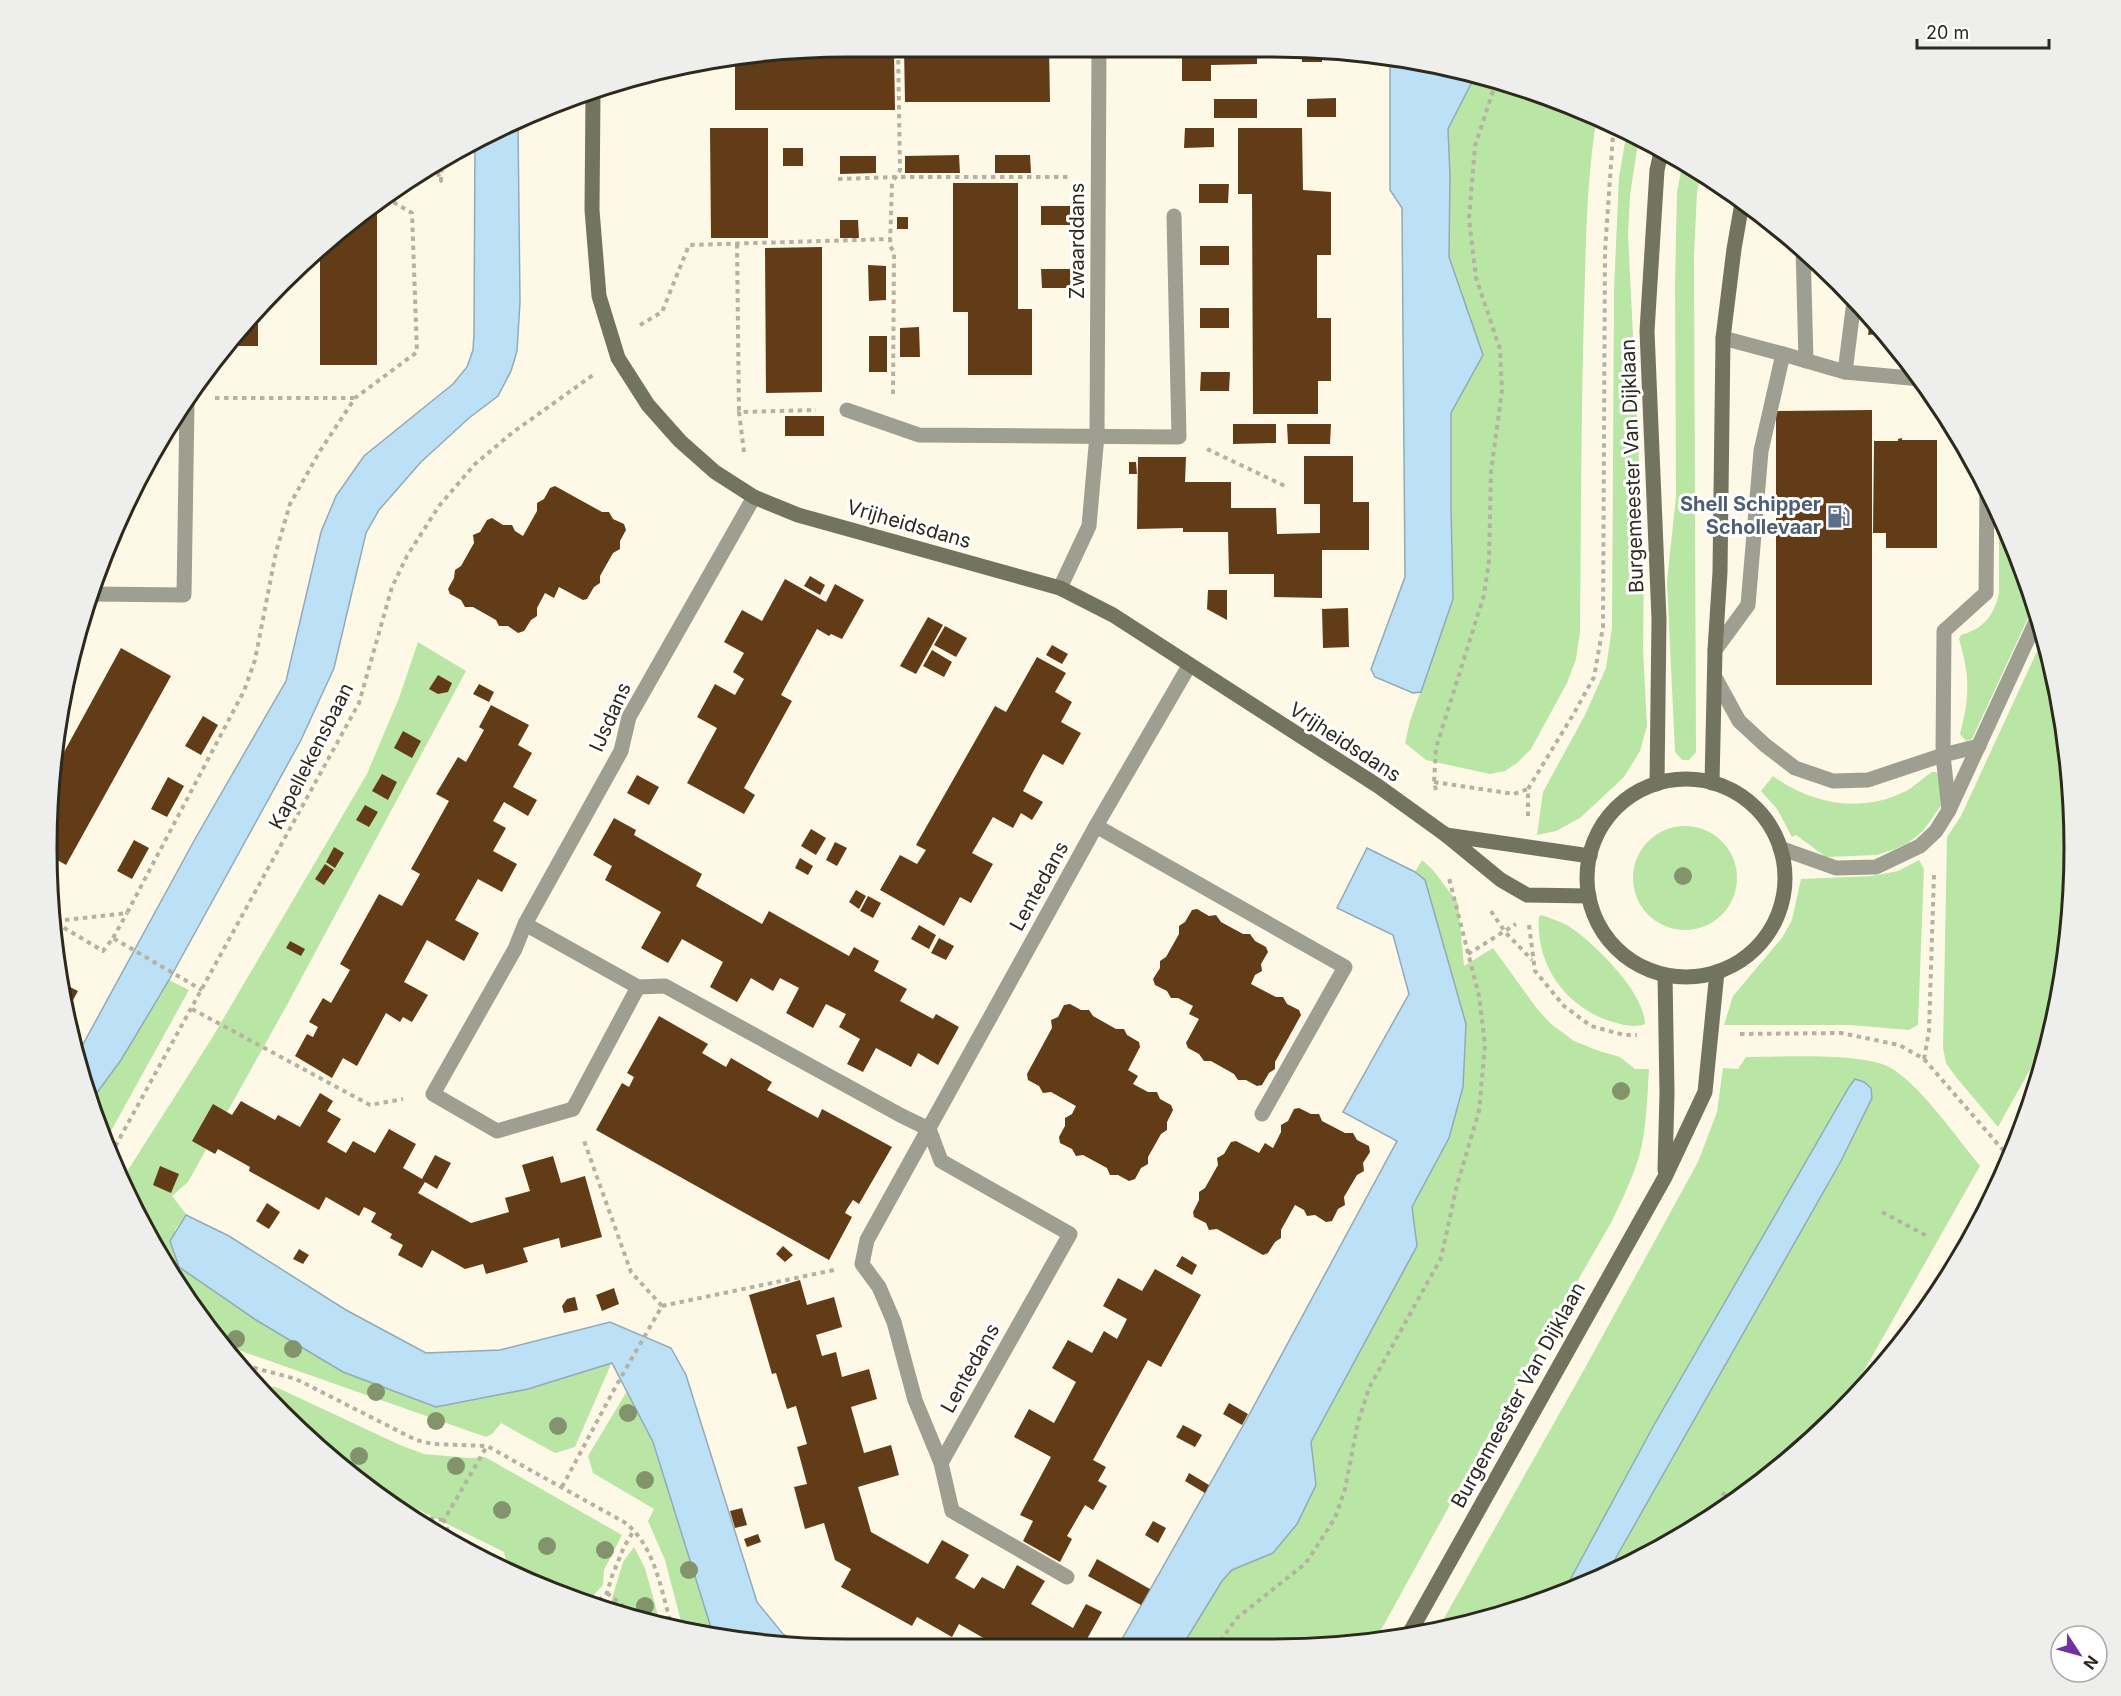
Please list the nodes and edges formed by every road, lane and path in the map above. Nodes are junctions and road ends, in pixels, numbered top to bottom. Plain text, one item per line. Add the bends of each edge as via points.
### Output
1 (898, 57) edge
2 (1099, 57) edge
3 (1494, 89) edge
4 (593, 99) edge
5 (1660, 158) edge
6 (441, 170) edge
7 (437, 172) edge
8 (896, 177) junction
9 (1098, 177) junction
10 (838, 179) dead end
11 (392, 202) edge
12 (1741, 210) edge
13 (1174, 216) dead end
14 (891, 239) junction
15 (737, 244) junction
16 (1803, 261) edge
17 (1853, 310) edge
18 (1723, 338) junction
19 (1783, 354) junction
20 (618, 358) junction
21 (1806, 361) junction
22 (1845, 372) junction
23 (1909, 378) edge
24 (204, 398) dead end
25 (355, 398) junction
26 (847, 410) joint
27 (739, 411) junction
28 (187, 414) edge
29 (893, 426) junction
30 (1097, 435) junction
31 (1179, 437) junction
32 (1287, 487) dead end
33 (754, 497) junction
34 (1987, 508) edge
35 (1060, 588) junction
36 (99, 594) edge
37 (2033, 629) edge
38 (1715, 650) junction
39 (1189, 666) junction
40 (1716, 680) junction
41 (1980, 746) junction
42 (1943, 756) junction
43 (1434, 782) junction
44 (1712, 783) junction
45 (1657, 784) junction
46 (1378, 786) junction
47 (1528, 789) dead end
48 (1949, 810) junction
49 (1096, 826) junction
50 (1936, 831) junction
51 (1446, 836) junction
52 (1780, 848) junction
53 (1590, 856) junction
54 (1589, 896) junction
55 (127, 913) junction
56 (61, 921) edge
57 (1520, 921) dead end
58 (525, 924) junction
59 (61, 925) edge
60 (113, 938) junction
61 (1468, 954) junction
62 (1717, 972) junction
63 (1665, 975) junction
64 (638, 987) junction
65 (202, 990) junction
66 (192, 1009) junction
67 (1924, 1059) dead end
68 (433, 1094) junction
69 (573, 1108) junction
70 (1262, 1114) dead end
71 (929, 1129) junction
72 (115, 1146) edge
73 (1665, 1177) junction
74 (1882, 1212) dead end
75 (1927, 1236) dead end
76 (862, 1264) junction
77 (662, 1306) junction
78 (250, 1367) edge
79 (487, 1446) junction
80 (941, 1463) junction
81 (561, 1487) junction
82 (1722, 1493) dead end
83 (1727, 1496) edge
84 (429, 1518) edge
85 (444, 1520) junction
86 (448, 1530) edge
87 (634, 1530) junction
88 (1067, 1577) dead end
89 (607, 1593) junction
90 (600, 1599) edge
91 (623, 1606) edge
92 (669, 1618) edge
93 (1413, 1626) edge
94 (1222, 1639) edge

1 - 8 path via 900,170
2 - 9 street, Zwaarddans
3 - 43 path via 1475,146 1469,219 1476,278 1500,349 1502,391 1491,471 1489,561 1484,595 1436,748
4 - 20 street, Vrijheidsdans via 592,210 599,296
5 - 45 street, Burgemeester Van Dijklaan via 1647,331 1659,619
6 - 7 path via 441,181
8 - 9 path
8 - 10 path
8 - 14 path via 892,183
9 - 30 street, Zwaarddans
11 - 25 path via 412,213 417,352
12 - 18 street
13 - 31 street
14 - 15 path
14 - 29 path
15 - 20 path via 688,245 662,312 635,328
15 - 27 path
16 - 21 street
17 - 22 street
18 - 19 street
18 - 38 street
19 - 21 street
19 - 38 street via 1761,451 1748,605
20 - 33 street, Vrijheidsdans via 648,405 680,441 715,472
20 - 65 path, Kapellekensbaan via 475,464 439,506 392,587 359,704
21 - 22 street
22 - 23 street
24 - 25 path
25 - 55 path via 290,504 276,552 255,660 244,691
26 - 27 path
26 - 29 street
27 - 33 path via 745,467
28 - 36 street via 184,596
29 - 30 street via 919,435
30 - 31 street
30 - 35 street, Zwaarddans via 1089,526
31 - 32 path
33 - 35 street, Vrijheidsdans via 798,515
33 - 58 street, IJsdans via 629,717 621,751
34 - 42 street via 1986,593 1944,631
35 - 39 street, Vrijheidsdans via 1113,615
37 - 41 street
38 - 40 street
39 - 46 street, Vrijheidsdans
39 - 49 street, Lentedans
40 - 42 street via 1739,721 1765,745 1795,768 1833,781 1868,780
40 - 44 street
41 - 42 street
41 - 48 street
42 - 48 street
43 - 46 path
43 - 47 path via 1515,794
43 - 51 path
44 - 45 street via 1690,780
44 - 52 street via 1736,793 1758,810
45 - 53 street via 1630,797 1608,818
46 - 51 street, Vrijheidsdans
48 - 50 street
49 - 70 street via 1345,967
49 - 71 street, Lentedans
50 - 52 street via 1920,846 1876,867 1836,868
50 - 67 path via 1929,1031
51 - 53 street, Vrijheidsdans
51 - 54 street, Vrijheidsdans via 1501,880 1527,895
51 - 61 path via 1449,879
52 - 62 street via 1785,879 1774,925 1751,954
53 - 54 street
54 - 63 street via 1612,944 1626,957
55 - 56 path
55 - 60 path
57 - 61 path
58 - 64 street
58 - 68 street, IJsdans via 515,949
59 - 60 path via 103,951
60 - 65 path
61 - 94 path via 1479,996 1485,1045 1479,1110 1441,1258 1370,1388 1335,1518 1306,1563 1237,1618
62 - 63 street via 1686,977
62 - 73 street, Burgemeester Van Dijklaan via 1705,1092
63 - 73 street, Burgemeester Van Dijklaan
64 - 69 street
64 - 71 street via 665,986
65 - 66 path, Kapellekensbaan
66 - 68 path via 370,1105
66 - 72 path, Kapellekensbaan
68 - 69 street via 496,1131
69 - 77 path via 631,1272
71 - 76 street, Lentedans via 867,1240
71 - 80 street, Lentedans via 941,1161 1070,1234
73 - 93 street, Burgemeester Van Dijklaan
74 - 75 path
76 - 77 path
76 - 80 street, Lentedans via 879,1287 894,1322 915,1400
77 - 81 path
78 - 79 path via 296,1379 416,1440
79 - 81 path
79 - 85 path
80 - 88 street, Lentedans via 952,1511
81 - 87 path
82 - 83 path
84 - 85 path
85 - 86 path
87 - 89 path
87 - 92 path via 654,1566
89 - 90 path
89 - 91 path

